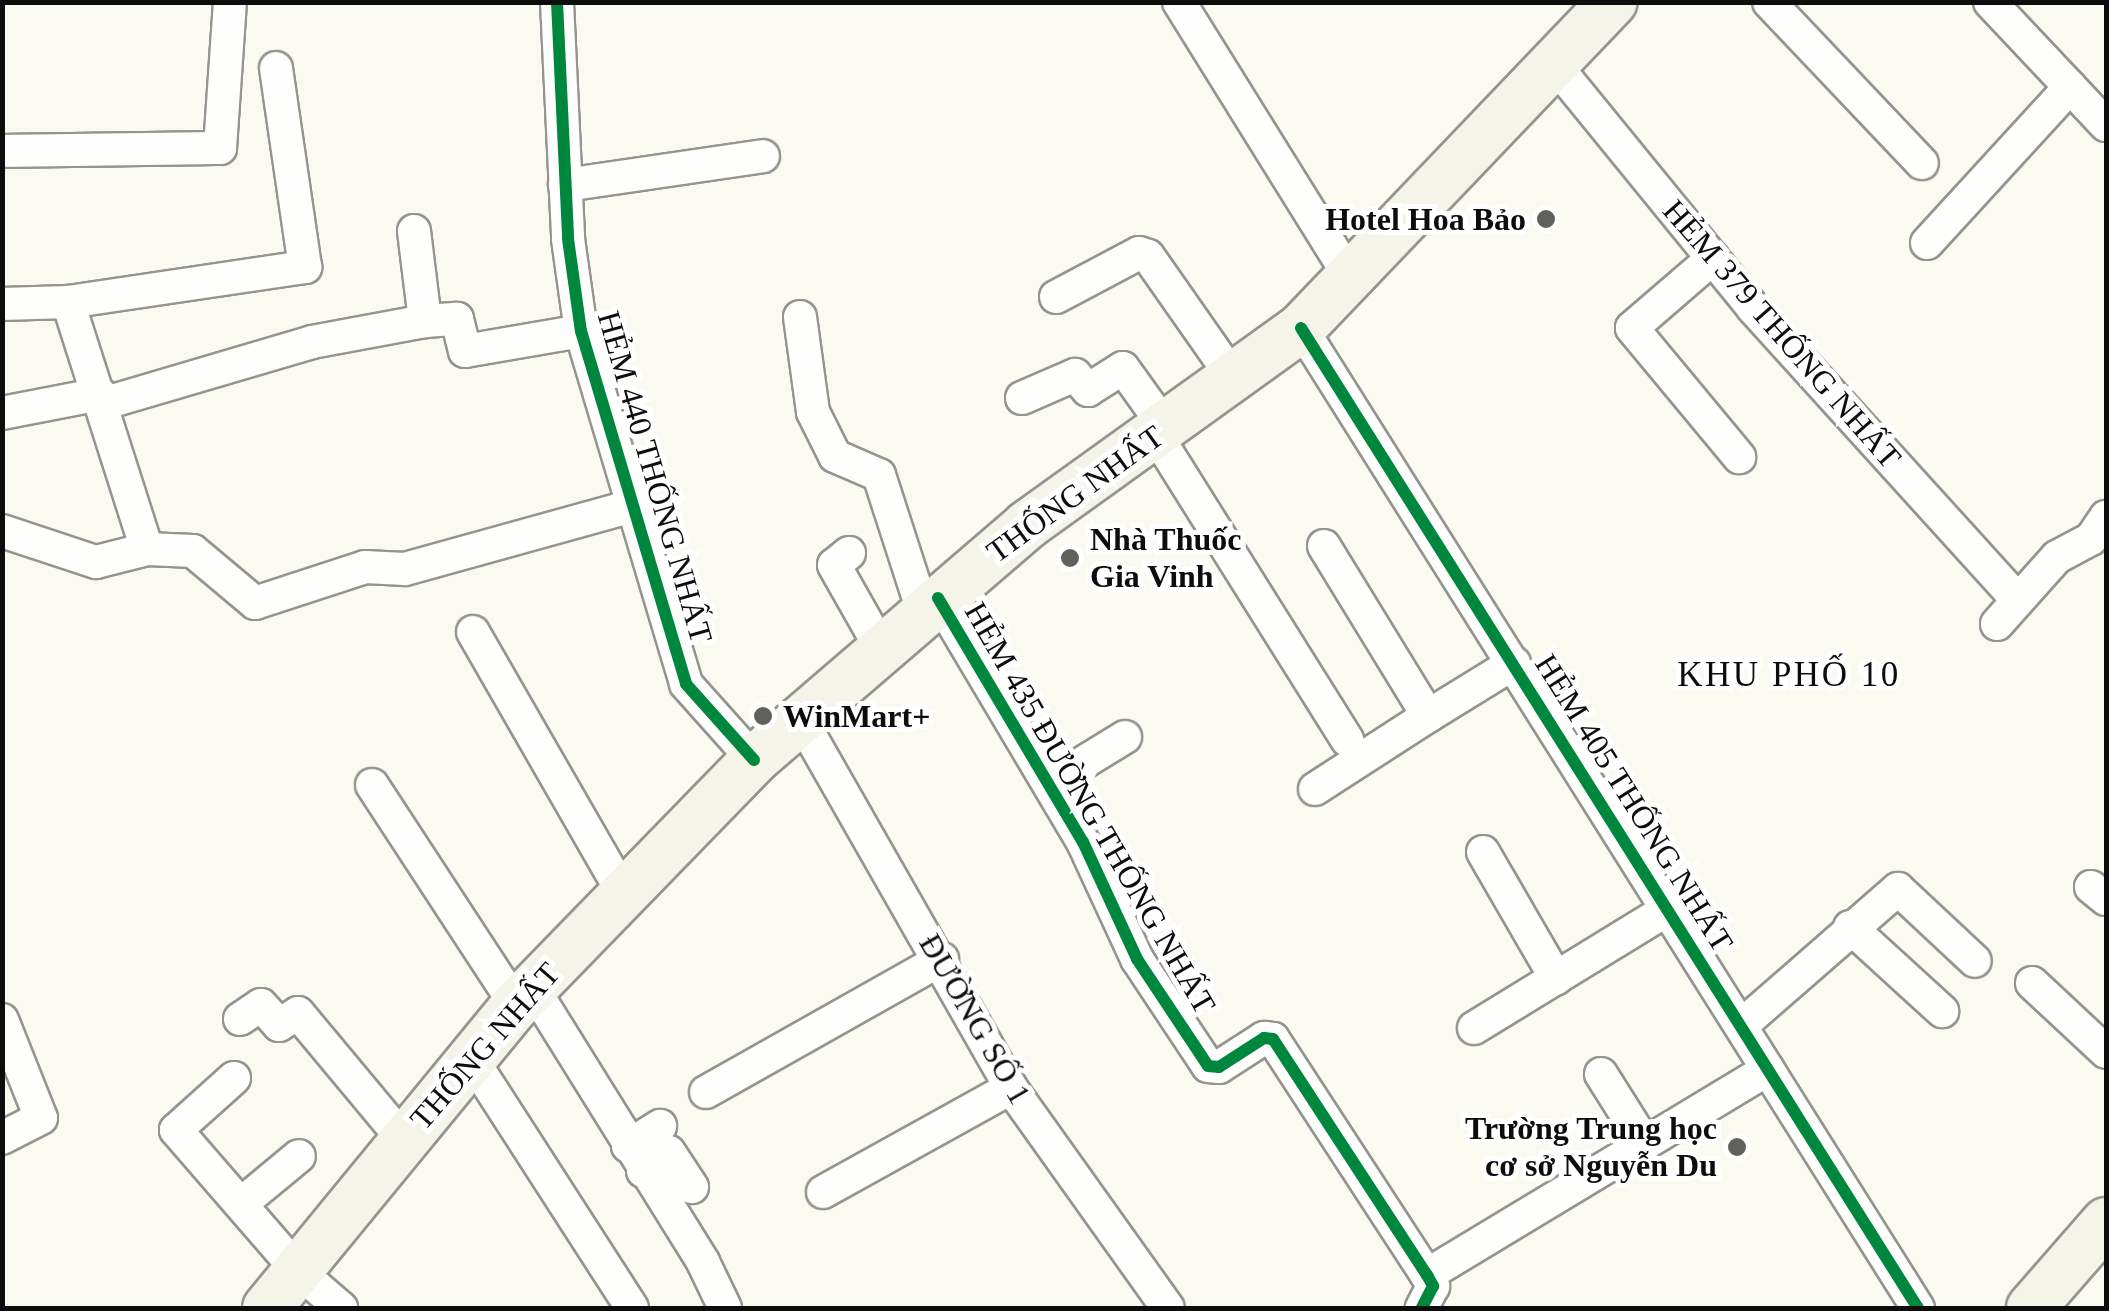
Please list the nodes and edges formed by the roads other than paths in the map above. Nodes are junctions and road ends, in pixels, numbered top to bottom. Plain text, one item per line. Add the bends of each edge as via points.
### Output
1 (230, 2) edge
2 (557, 2) edge
3 (1179, 2) edge
4 (1613, 2) edge
5 (1769, 2) edge
6 (1990, 2) edge
7 (1556, 65) junction
8 (276, 68) dead end
9 (2070, 87) junction
10 (2106, 125) edge
11 (2, 151) edge
12 (763, 156) dead end
13 (1922, 163) dead end
14 (566, 185) junction
15 (414, 230) dead end
16 (1927, 243) dead end
17 (1713, 258) junction
18 (1352, 280) junction
19 (1056, 298) dead end
20 (68, 302) junction
21 (2, 304) edge
22 (800, 317) dead end
23 (426, 321) junction
24 (1301, 328) junction
25 (581, 331) junction
26 (1234, 379) junction
27 (1022, 398) dead end
28 (101, 399) junction
29 (2, 413) edge
30 (1161, 431) junction
31 (1739, 457) dead end
32 (628, 507) junction
33 (2106, 518) edge
34 (2, 531) edge
35 (1324, 546) dead end
36 (147, 549) junction
37 (849, 553) dead end
38 (931, 605) junction
39 (474, 632) dead end
40 (881, 648) junction
41 (1514, 663) junction
42 (1428, 716) junction
43 (800, 718) junction
44 (1126, 737) dead end
45 (1347, 740) dead end
46 (754, 760) junction
47 (1050, 783) junction
48 (372, 785) dead end
49 (1314, 790) dead end
50 (1483, 852) dead end
51 (622, 892) junction
52 (1668, 909) junction
53 (1850, 927) junction
54 (942, 959) junction
55 (1976, 961) dead end
56 (1556, 978) junction
57 (2032, 983) dead end
58 (524, 996) junction
59 (1942, 1012) dead end
60 (240, 1018) dead end
61 (2, 1020) edge
62 (1742, 1025) junction
63 (1474, 1028) dead end
64 (2106, 1052) edge
65 (470, 1058) junction
66 (1768, 1069) junction
67 (1601, 1074) dead end
68 (234, 1078) dead end
69 (1011, 1088) junction
70 (706, 1092) dead end
71 (660, 1126) dead end
72 (2, 1138) edge
73 (404, 1140) junction
74 (1645, 1144) junction
75 (298, 1156) dead end
76 (636, 1159) junction
77 (692, 1187) dead end
78 (823, 1192) dead end
79 (241, 1204) junction
80 (2106, 1222) edge
81 (298, 1271) junction
82 (1427, 1275) junction
83 (267, 1308) edge
84 (341, 1308) edge
85 (632, 1308) edge
86 (726, 1308) edge
87 (1168, 1308) edge
88 (1422, 1308) edge
89 (1918, 1308) edge
90 (2030, 1308) edge

1 - 11 street via 220,148
2 - 14 street, HẺM 440 THỐNG NHẤT
3 - 18 street
4 - 7 main road, THỐNG NHẤT
5 - 13 street
6 - 9 street
7 - 17 street, HẺM 379 THỐNG NHẤT
7 - 18 main road, THỐNG NHẤT
8 - 20 street via 305,267
9 - 10 street
9 - 16 street
12 - 14 street
14 - 25 street, HẺM 440 THỐNG NHẤT
15 - 23 street
17 - 31 street via 1632,328
17 - 33 street, HẺM 379 THỐNG NHẤT via 2006,611
18 - 24 main road, THỐNG NHẤT
19 - 26 street via 1139,253 1148,256
20 - 21 street
20 - 28 street
22 - 38 street, HẺM 435 ĐƯỜNG THỐNG NHẤT via 812,412 835,456 879,476
23 - 25 street via 456,318 465,351
23 - 28 street via 328,338
24 - 26 main road, THỐNG NHẤT
24 - 41 street, HẺM 405 THỐNG NHẤT
25 - 32 street, HẺM 440 THỐNG NHẤT
26 - 30 main road, THỐNG NHẤT
27 - 30 street via 1075,375 1088,390 1123,368
28 - 29 street
28 - 36 street
30 - 38 main road, THỐNG NHẤT
30 - 45 street
32 - 36 street via 406,569 365,568 255,603 193,551
32 - 46 street, HẺM 440 THỐNG NHẤT via 686,684
34 - 36 street via 96,562
35 - 42 street
37 - 40 street via 834,565
38 - 40 main road, THỐNG NHẤT
38 - 47 street, HẺM 435 ĐƯỜNG THỐNG NHẤT
39 - 51 street
40 - 43 main road, THỐNG NHẤT
41 - 42 street
41 - 52 street, HẺM 405 THỐNG NHẤT
42 - 49 street
43 - 46 main road, THỐNG NHẤT
43 - 54 street, ĐƯỜNG SỐ 1
44 - 47 street
46 - 51 main road, THỐNG NHẤT
47 - 82 street, HẺM 435 ĐƯỜNG THỐNG NHẤT via 1137,959 1208,1066 1219,1067 1264,1038 1273,1039
48 - 58 street
50 - 56 street
51 - 58 main road, THỐNG NHẤT
52 - 56 street
52 - 62 street, HẺM 405 THỐNG NHẤT
53 - 55 street via 1898,889
53 - 59 street
53 - 62 street
54 - 69 street, ĐƯỜNG SỐ 1
54 - 70 street
56 - 63 street
57 - 64 street
58 - 65 main road, THỐNG NHẤT
58 - 76 street
60 - 73 street via 261,1005 279,1024 298,1013
61 - 72 street via 42,1118
62 - 66 street, HẺM 405 THỐNG NHẤT
65 - 73 main road, THỐNG NHẤT
65 - 85 street
66 - 74 street
66 - 89 street, HẺM 405 THỐNG NHẤT
67 - 74 street
68 - 79 street via 176,1130
69 - 78 street
69 - 87 street, ĐƯỜNG SỐ 1
71 - 76 street
73 - 81 main road, THỐNG NHẤT
74 - 82 street
75 - 79 street
76 - 77 street via 670,1152
76 - 86 street
79 - 81 street
80 - 90 main road
81 - 83 main road, THỐNG NHẤT
81 - 84 street
82 - 88 street via 1433,1286

